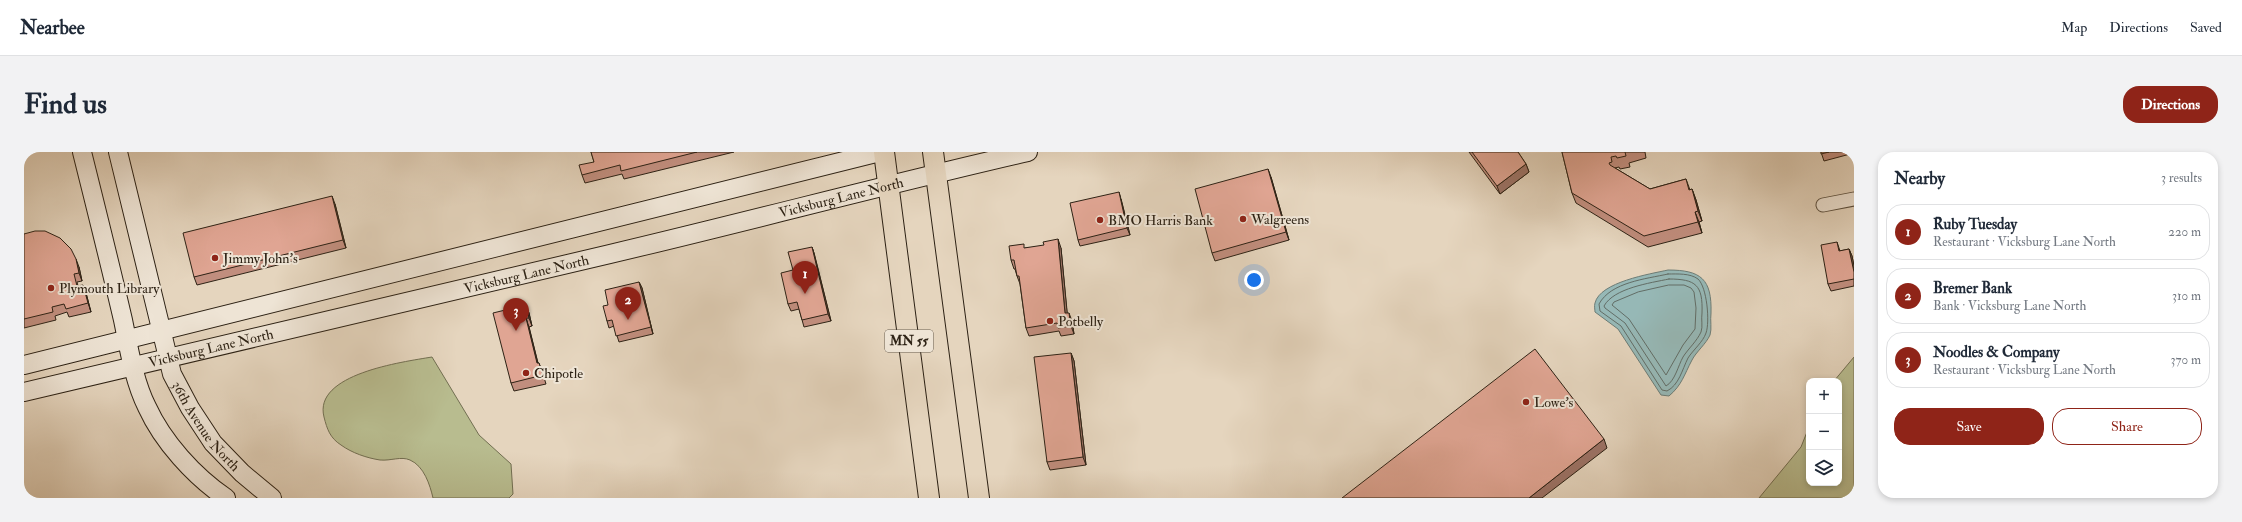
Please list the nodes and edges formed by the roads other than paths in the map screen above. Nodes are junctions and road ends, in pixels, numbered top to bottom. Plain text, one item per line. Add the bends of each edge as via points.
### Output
1 (82, 152) edge
2 (118, 152) edge
3 (880, 152) edge
4 (884, 152) edge
5 (933, 152) edge
6 (1028, 152) edge
7 (935, 173) junction
8 (889, 185) junction
9 (1854, 199) edge
10 (1824, 205) dead end
11 (161, 332) junction
12 (127, 340) junction
13 (168, 357) junction
14 (24, 365) edge
15 (134, 365) junction
16 (24, 392) edge
17 (226, 498) edge
18 (272, 498) edge
19 (930, 498) edge
20 (979, 498) edge

1 - 12 main road
2 - 11 main road, 36th Avenue North
3 - 11 main road, Vicksburg Lane North
4 - 8 main road, MN 55
5 - 7 main road
6 - 7 main road, Vicksburg Lane North
7 - 8 main road, Vicksburg Lane North
7 - 20 main road
8 - 13 main road, Vicksburg Lane North via 613,254
8 - 19 main road, MN 55
9 - 10 street
11 - 12 main road, Vicksburg Lane North
11 - 13 main road, 36th Avenue North
12 - 14 main road, Vicksburg Lane North
12 - 15 main road
13 - 15 main road, Vicksburg Lane North
13 - 18 main road, 36th Avenue North via 172,374 213,443 242,473
15 - 16 main road, Vicksburg Lane North
15 - 17 main road via 142,396 161,432 204,481

